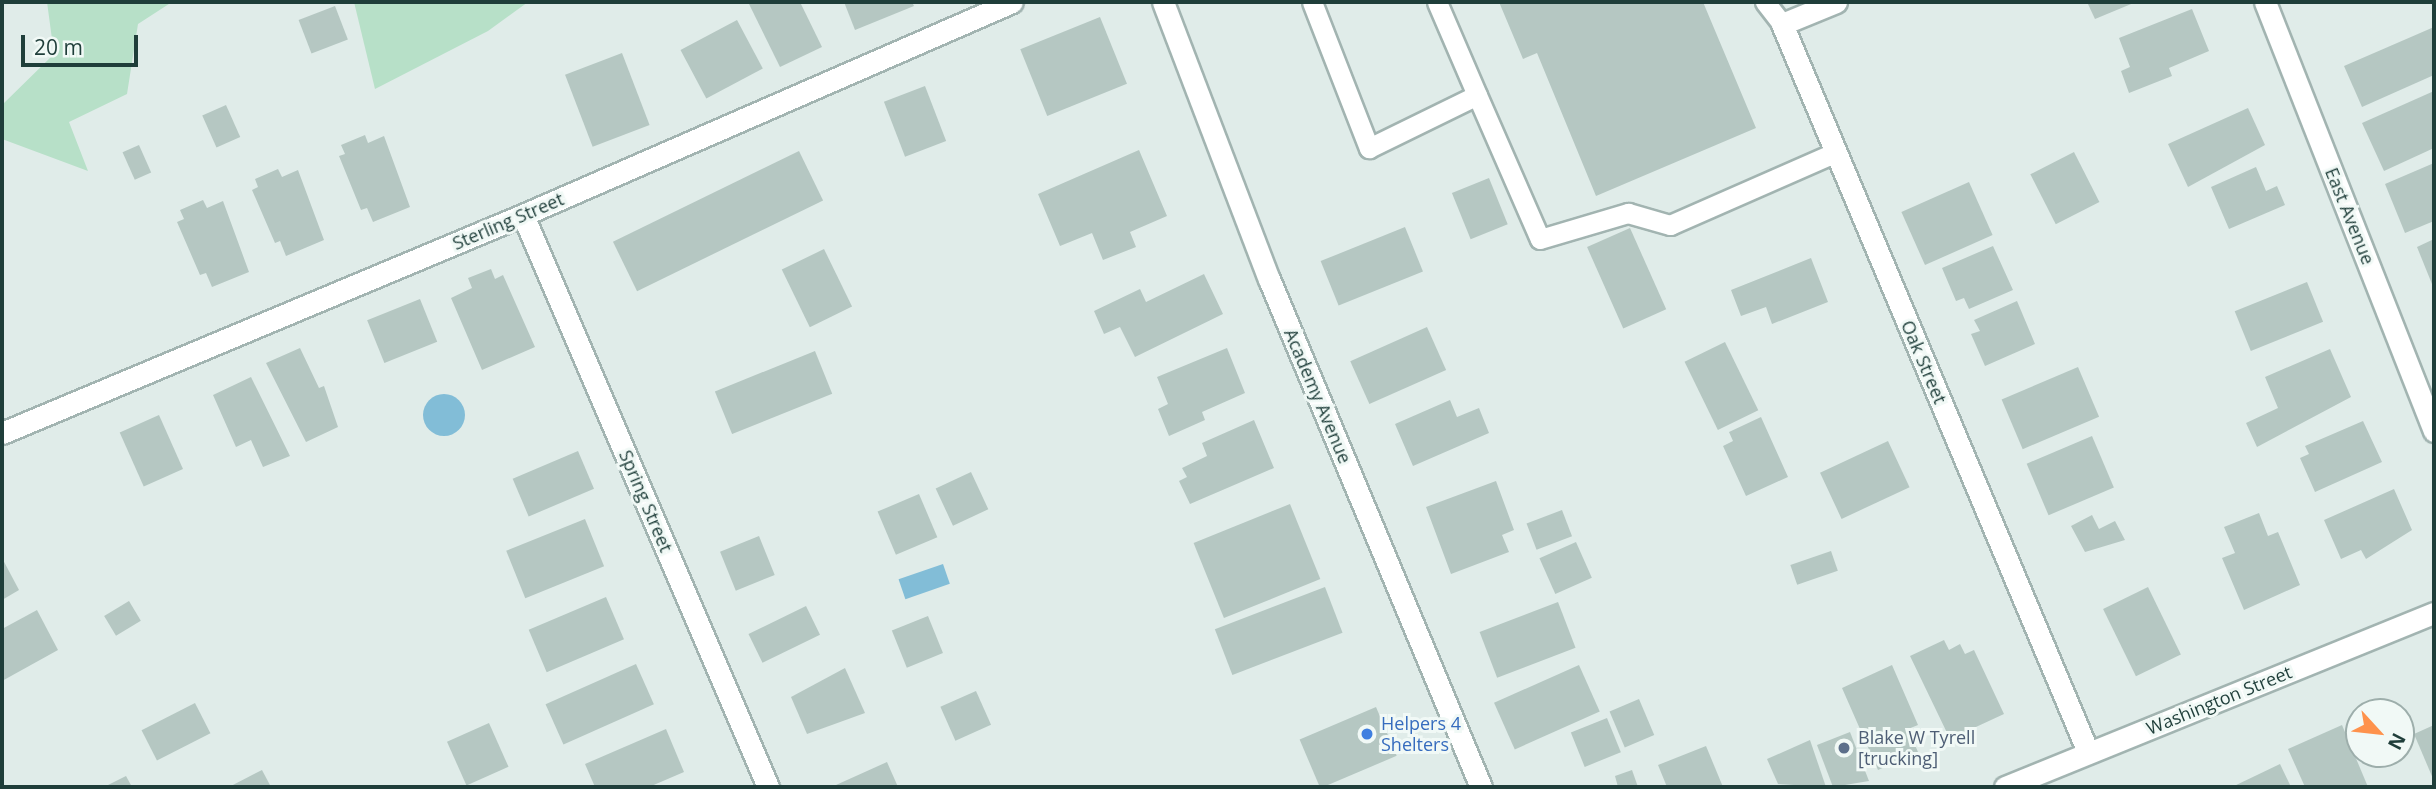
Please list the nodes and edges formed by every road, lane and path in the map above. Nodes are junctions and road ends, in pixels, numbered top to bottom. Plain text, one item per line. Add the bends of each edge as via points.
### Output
1 (1012, 2) edge
2 (1163, 2) edge
3 (1312, 2) edge
4 (1437, 2) edge
5 (1765, 2) edge
6 (1836, 2) edge
7 (2265, 2) edge
8 (1782, 24) junction
9 (1477, 94) junction
10 (1836, 152) junction
11 (523, 215) junction
12 (2434, 431) edge
13 (2, 433) edge
14 (2434, 613) edge
15 (2088, 752) junction
16 (768, 787) edge
17 (1481, 787) edge
18 (2005, 787) edge

1 - 11 street, Sterling Street
2 - 17 street, Academy Avenue via 1269,279
3 - 9 lane via 1369,148
4 - 9 lane
5 - 8 lane
6 - 8 street
7 - 12 street, East Avenue
8 - 10 street, Oak Street
9 - 10 lane via 1540,239 1628,213 1670,225
10 - 15 street, Oak Street
11 - 13 street, Sterling Street
11 - 16 street, Spring Street
14 - 15 street, Washington Street
15 - 18 street, Washington Street

